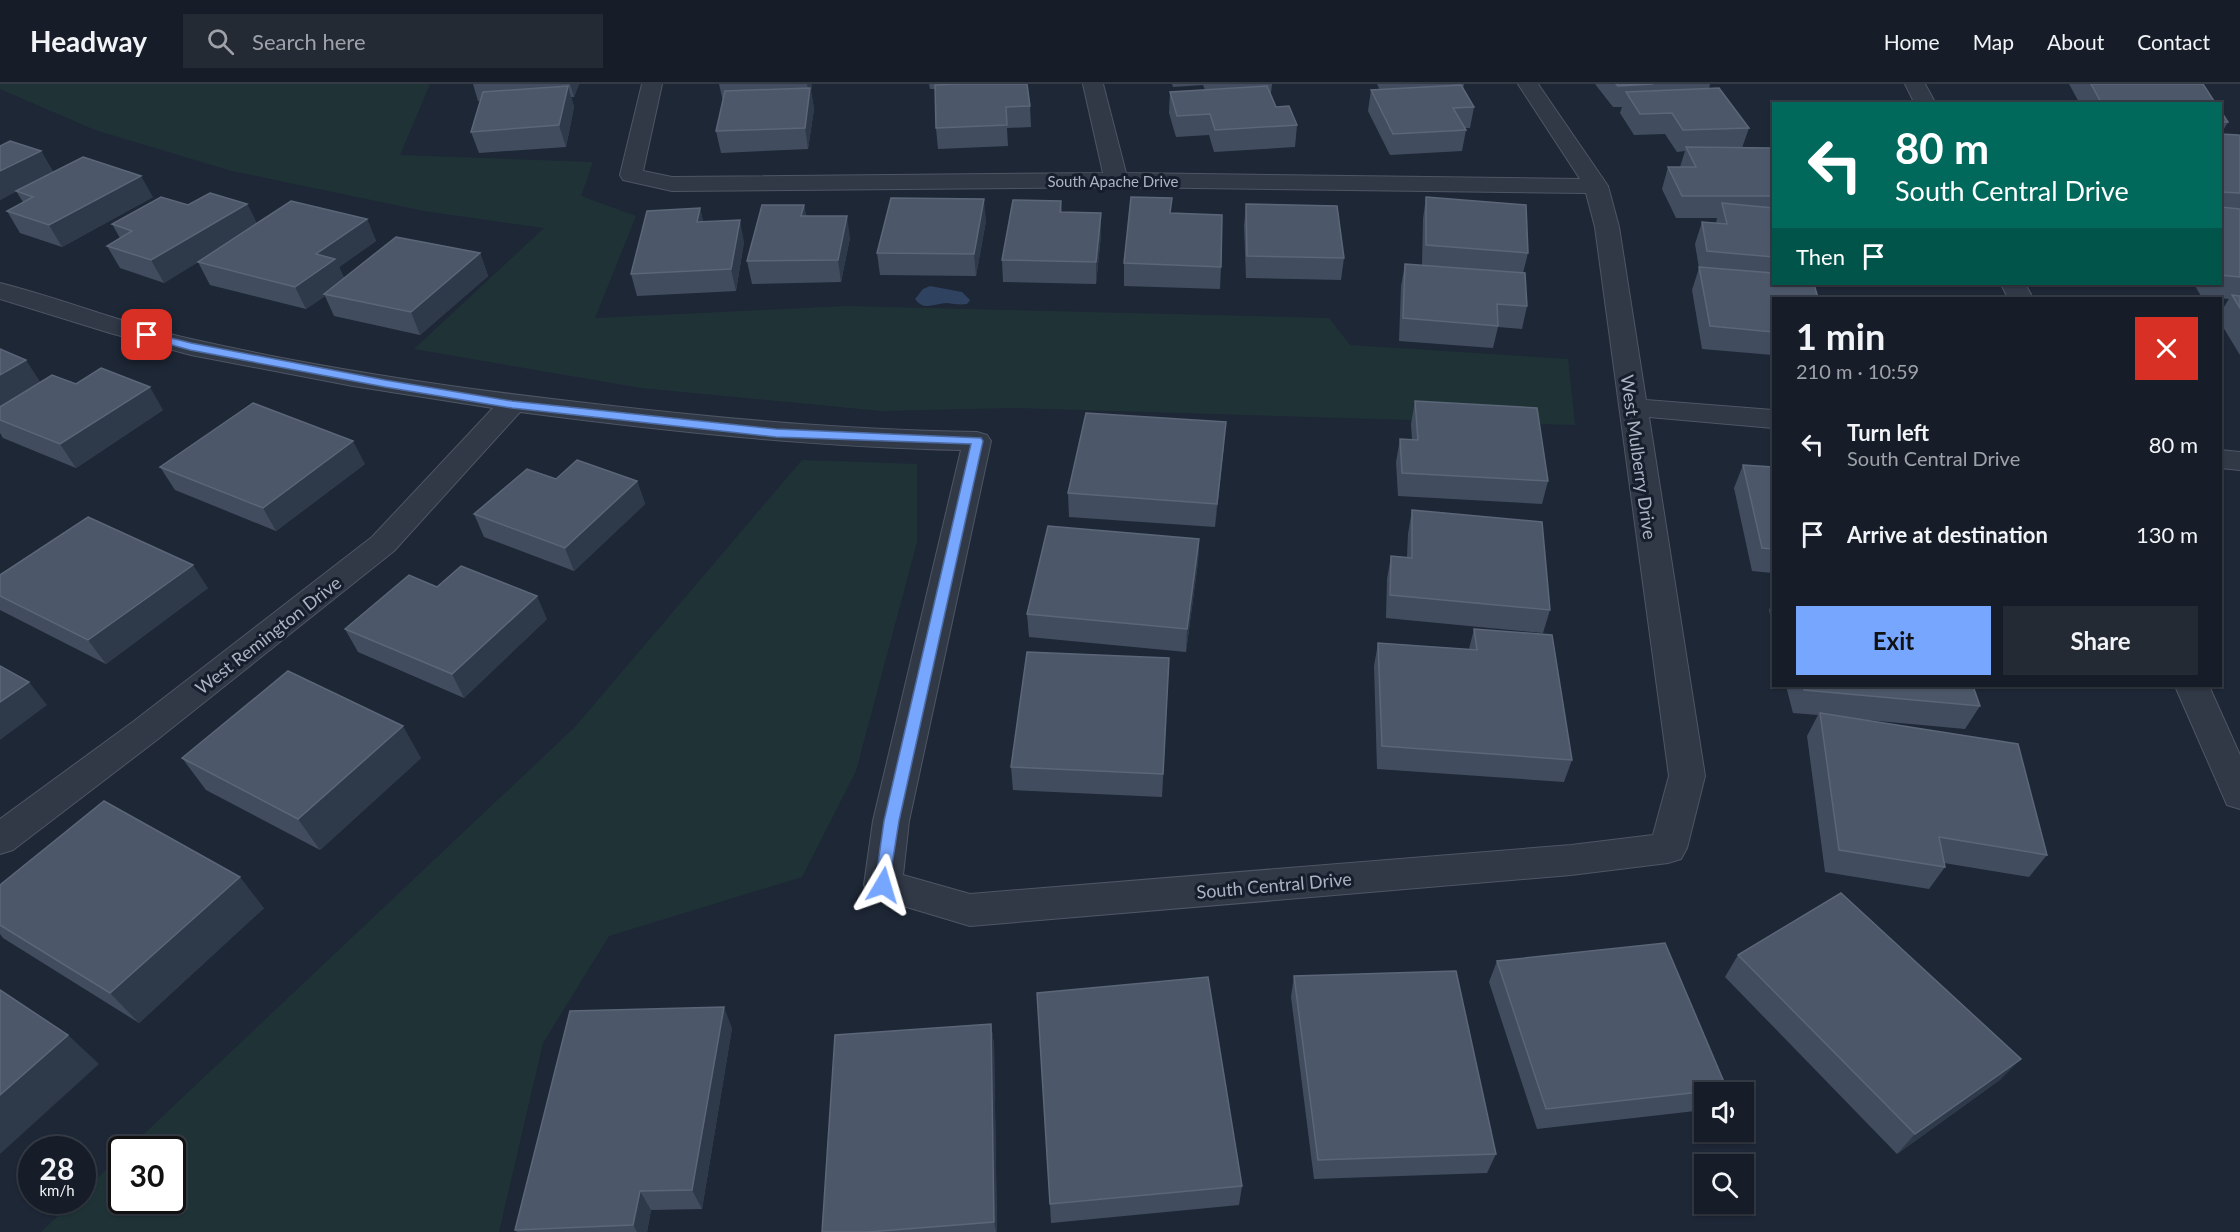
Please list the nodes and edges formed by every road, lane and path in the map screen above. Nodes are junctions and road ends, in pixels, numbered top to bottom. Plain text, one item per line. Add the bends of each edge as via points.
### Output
1 (652, 84) edge
2 (1093, 84) edge
3 (1528, 84) edge
4 (1915, 84) edge
5 (1925, 102) edge
6 (1116, 180) junction
7 (1596, 186) junction
8 (0, 291) edge
9 (512, 404) junction
10 (1632, 406) junction
11 (1772, 419) edge
12 (2222, 459) edge
13 (2240, 461) edge
14 (2192, 687) edge
15 (2240, 795) edge
16 (0, 839) edge
17 (1668, 848) joint

1 - 6 street, South Apache Drive via 631,175 672,184
2 - 6 street
3 - 7 street, West Mulberry Drive
4 - 5 street
6 - 7 street, South Apache Drive
7 - 10 street, West Mulberry Drive via 1607,226
8 - 9 street via 190,346
9 - 16 street, West Remington Drive via 383,544 156,723
9 - 17 street, South Central Drive via 776,433 977,441 891,821 883,885 970,910 1571,860
10 - 11 street
10 - 17 street, West Mulberry Drive via 1687,776
12 - 13 street
14 - 15 street

